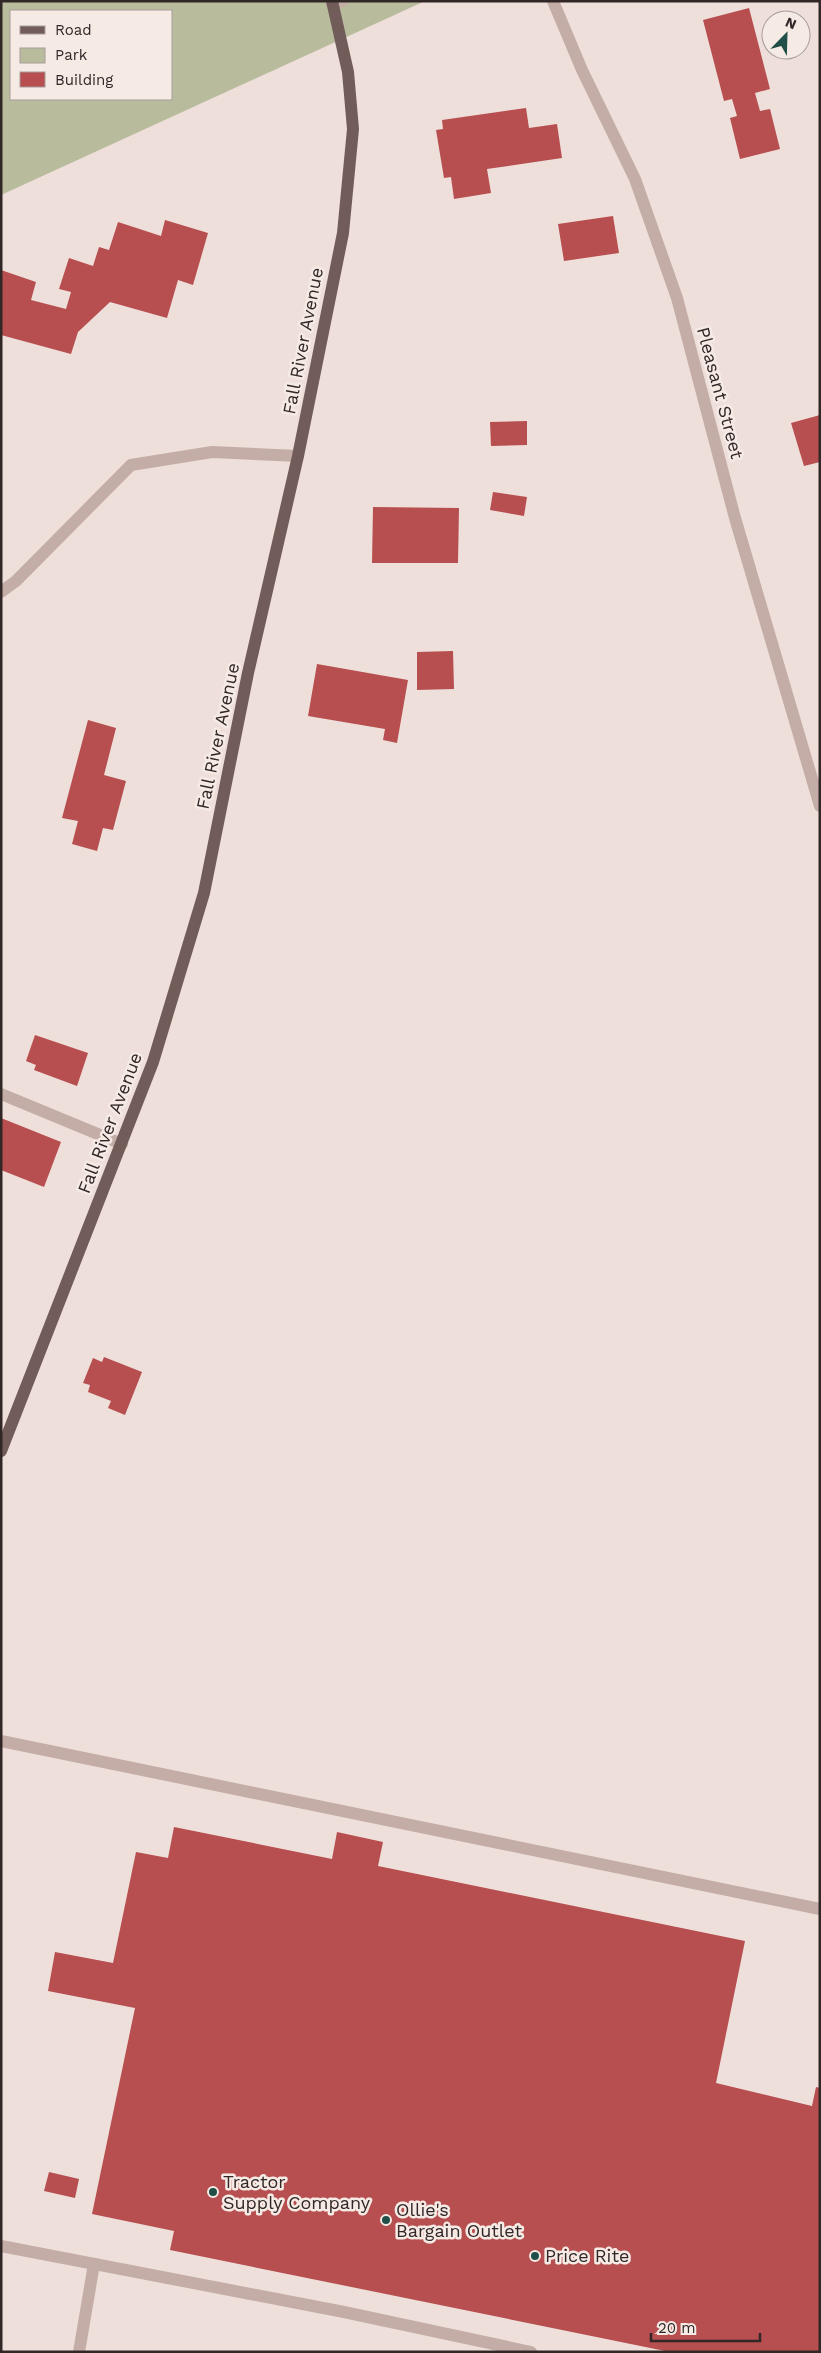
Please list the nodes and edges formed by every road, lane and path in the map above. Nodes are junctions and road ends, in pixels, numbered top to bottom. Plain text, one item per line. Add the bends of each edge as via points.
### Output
1 (553, 1) edge
2 (336, 2) edge
3 (298, 456) junction
4 (1, 592) edge
5 (815, 770) edge
6 (820, 806) edge
7 (1, 1094) edge
8 (122, 1144) junction
9 (1, 1450) edge
10 (1, 1741) edge
11 (820, 1909) edge
12 (1, 2246) edge
13 (94, 2264) junction
14 (78, 2352) edge
15 (531, 2352) edge

1 - 5 street, Pleasant Street via 582,70 636,180 677,298 735,518
2 - 3 main road, Fall River Avenue via 348,72 353,129 343,232
3 - 4 street via 212,452 131,464 16,581
3 - 8 main road, Fall River Avenue via 248,673 204,894 153,1062
5 - 6 street, Pleasant Street
7 - 8 street
8 - 9 main road, Fall River Avenue
10 - 11 street
12 - 13 street
13 - 14 street
13 - 15 street

